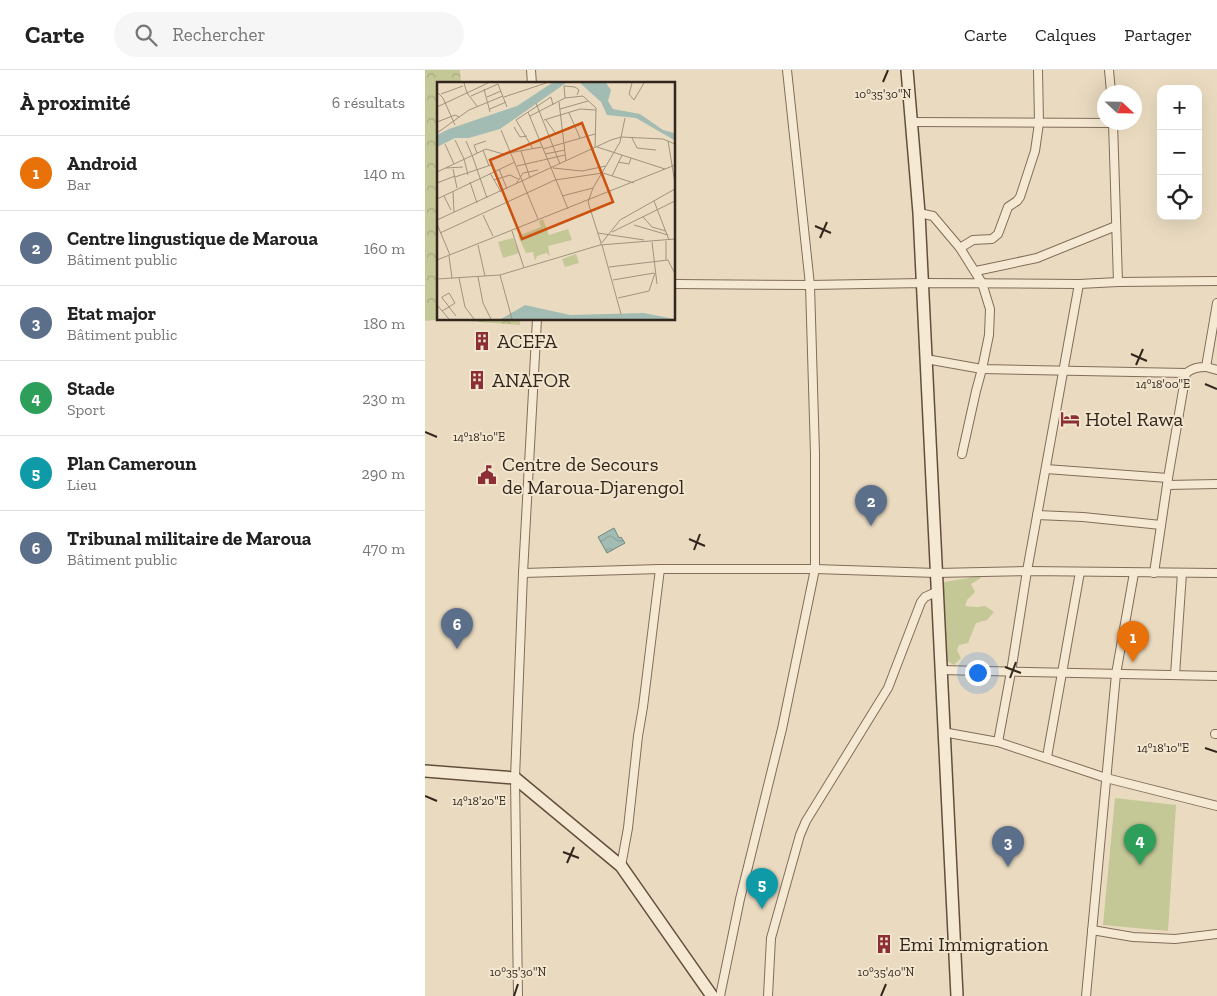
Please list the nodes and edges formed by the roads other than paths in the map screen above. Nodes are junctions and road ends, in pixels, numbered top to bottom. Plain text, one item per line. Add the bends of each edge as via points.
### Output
1 (787, 70) edge
2 (907, 70) edge
3 (1039, 70) edge
4 (1109, 70) edge
5 (1110, 85) edge
6 (911, 122) junction
7 (1039, 123) junction
8 (1097, 123) edge
9 (1113, 130) edge
10 (919, 213) junction
11 (1116, 226) junction
12 (960, 248) junction
13 (976, 271) junction
14 (1217, 281) edge
15 (1118, 282) junction
16 (922, 283) junction
17 (982, 283) junction
18 (675, 284) edge
19 (1079, 284) junction
20 (810, 285) junction
21 (1217, 303) edge
22 (537, 320) edge
23 (926, 358) junction
24 (1206, 367) junction
25 (982, 369) junction
26 (1217, 370) edge
27 (1064, 371) junction
28 (1187, 372) junction
29 (962, 454) dead end
30 (1046, 469) junction
31 (1168, 482) junction
32 (1217, 484) edge
33 (1037, 515) junction
34 (1161, 524) junction
35 (660, 569) junction
36 (815, 569) junction
37 (1027, 571) junction
38 (1080, 572) junction
39 (1135, 572) junction
40 (936, 573) junction
41 (1154, 573) junction
42 (1181, 573) junction
43 (1217, 573) edge
44 (523, 574) junction
45 (937, 592) junction
46 (940, 670) junction
47 (1011, 672) junction
48 (1062, 672) junction
49 (1115, 674) junction
50 (1175, 674) junction
51 (1217, 676) edge
52 (943, 732) junction
53 (998, 742) junction
54 (1047, 757) junction
55 (425, 771) edge
56 (515, 778) junction
57 (1106, 778) junction
58 (1217, 806) edge
59 (621, 866) junction
60 (1092, 930) junction
61 (1217, 934) edge
62 (518, 996) edge
63 (712, 996) edge
64 (720, 996) edge
65 (768, 996) edge
66 (957, 996) edge
67 (1086, 996) edge

1 - 20 street
2 - 6 street
3 - 7 street
4 - 5 street
6 - 7 street
6 - 10 street
7 - 8 street
7 - 12 street via 1034,156 1020,198 1006,210 998,234 992,239 973,240
9 - 11 street
10 - 12 street via 933,216
10 - 16 street
11 - 13 street via 1037,258
11 - 15 street
12 - 13 street
13 - 17 street
14 - 15 street
15 - 19 street
16 - 17 street
16 - 20 street
16 - 23 street
17 - 19 street
17 - 25 street via 990,309
18 - 20 street
19 - 27 street
20 - 36 street
21 - 24 street
22 - 44 street
23 - 25 street
23 - 40 street
24 - 26 street
24 - 28 street
25 - 27 street
25 - 29 street
27 - 28 street
27 - 30 street
28 - 31 street
30 - 31 street
30 - 33 street
31 - 32 street
31 - 34 street
33 - 34 street
33 - 37 street
34 - 41 street
35 - 36 street
35 - 44 street
35 - 59 street
36 - 40 street
36 - 64 street via 782,729
37 - 38 street
37 - 40 street
37 - 47 street
38 - 39 street
38 - 48 street
39 - 41 street
39 - 49 street
40 - 45 street
41 - 42 street
42 - 43 street
42 - 50 street
44 - 56 street
45 - 46 street
45 - 65 street via 921,602 888,688 800,835 771,938
46 - 47 street
46 - 52 street
47 - 48 street
47 - 53 street
48 - 49 street
48 - 54 street
49 - 50 street
49 - 57 street
50 - 51 street
52 - 53 street
52 - 66 street
53 - 54 street
54 - 57 street
55 - 56 street
56 - 59 street
56 - 62 street
57 - 58 street
57 - 60 street
59 - 63 street
60 - 61 street via 1133,937 1175,939
60 - 67 street

